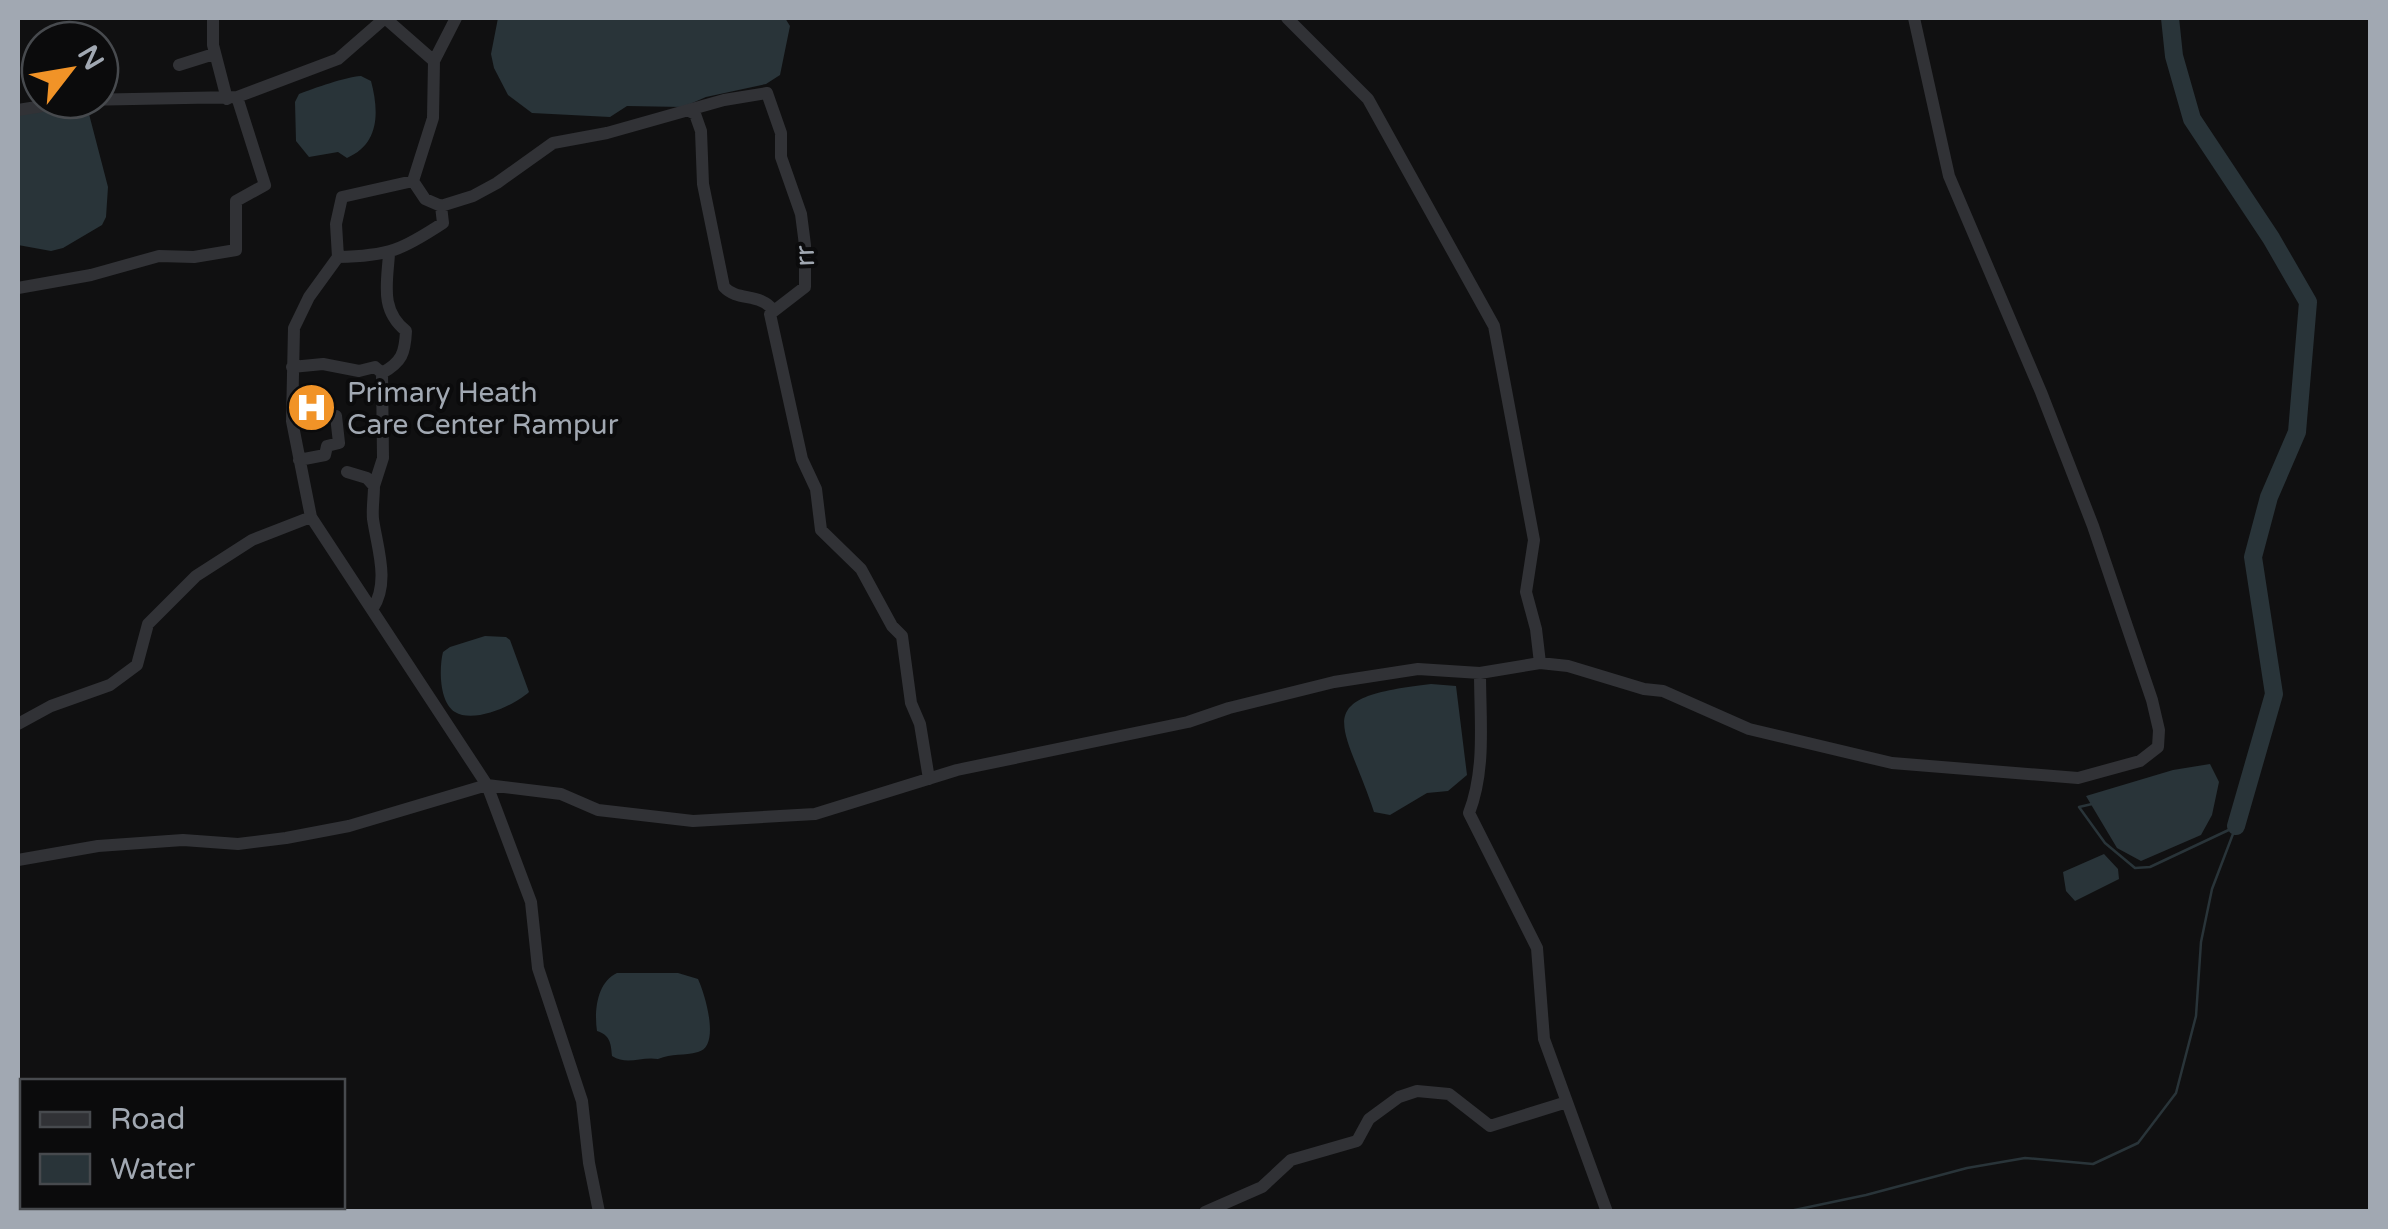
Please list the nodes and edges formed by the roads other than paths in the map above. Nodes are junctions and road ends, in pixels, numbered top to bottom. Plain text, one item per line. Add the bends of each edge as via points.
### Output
1 (213, 18) edge
2 (385, 18) edge
3 (456, 18) edge
4 (1287, 18) edge
5 (1914, 18) edge
6 (214, 54) junction
7 (434, 61) junction
8 (179, 66) dead end
9 (232, 98) junction
10 (18, 110) edge
11 (689, 111) junction
12 (413, 182) junction
13 (441, 206) junction
14 (389, 254) junction
15 (338, 257) junction
16 (18, 288) edge
17 (774, 310) junction
18 (292, 367) junction
19 (382, 372) junction
20 (336, 416) dead end
21 (299, 460) junction
22 (347, 472) dead end
23 (374, 486) junction
24 (311, 517) junction
25 (374, 608) junction
26 (1540, 664) junction
27 (1480, 674) junction
28 (18, 724) edge
29 (930, 779) junction
30 (487, 785) junction
31 (18, 860) edge
32 (1567, 1102) junction
33 (599, 1212) edge
34 (1206, 1212) edge
35 (1607, 1212) edge

1 - 6 street
2 - 7 street
2 - 9 street via 338,58
3 - 7 street
4 - 26 street via 1368,98 1494,326 1534,540 1526,592
5 - 26 street via 1949,176 2093,526 2152,700 2158,747 2140,762 2078,778 1892,763 1749,729 1663,691
6 - 8 street
6 - 9 street
7 - 12 street via 433,118
9 - 10 street via 80,100
9 - 16 street via 265,185 236,201 236,250 159,256
11 - 13 street, rr via 553,143 485,190
11 - 17 street via 701,131 703,184 724,287 760,298
11 - 17 street, rr via 767,92 805,245 805,287
12 - 13 street
12 - 15 street via 342,197
13 - 14 street via 443,222
14 - 15 street
14 - 19 street via 387,306 406,331 405,351
15 - 18 street via 294,328
17 - 29 street via 773,339 802,459 816,489 821,530 861,569 902,636
18 - 19 street
18 - 21 street
19 - 23 street via 383,458
20 - 21 street via 339,443 327,446 325,455
21 - 24 street
22 - 23 street
23 - 25 street via 382,578
24 - 25 street
24 - 28 street via 252,540 196,576 148,624 137,665 110,685
25 - 30 street
26 - 27 street
27 - 29 street via 1418,669 1334,682
27 - 32 street via 1481,762 1470,813 1536,948 1544,1039
29 - 30 street via 814,814 724,822 598,810 561,794
30 - 31 street via 286,838 98,846
30 - 33 street via 530,902 538,968 582,1101
32 - 34 street via 1490,1126 1449,1094 1409,1092 1368,1119 1357,1141 1290,1160 1262,1187
32 - 35 street

